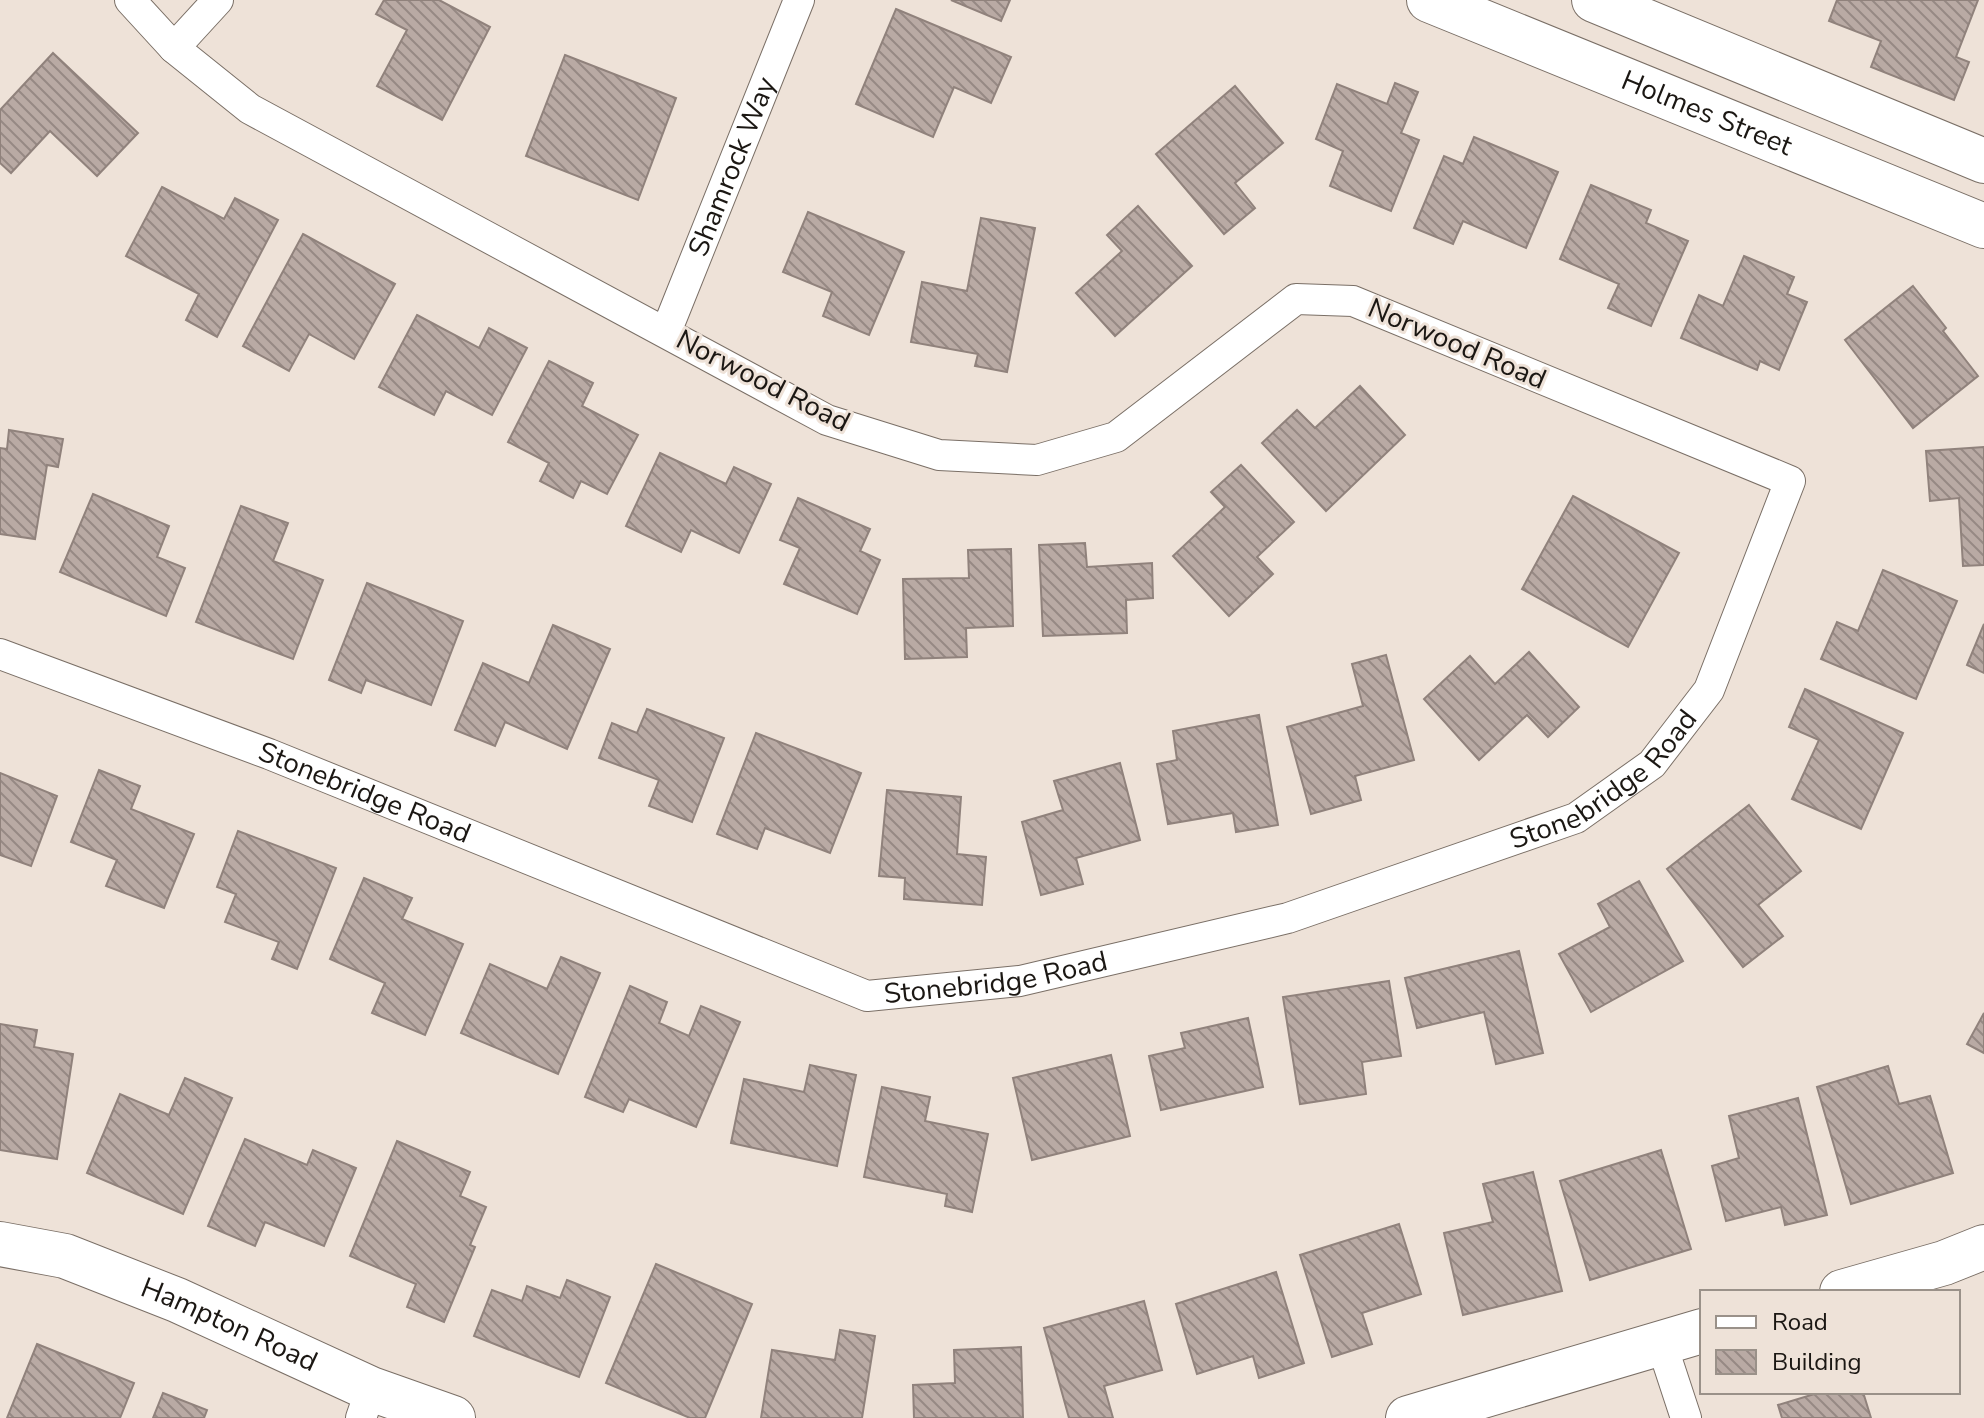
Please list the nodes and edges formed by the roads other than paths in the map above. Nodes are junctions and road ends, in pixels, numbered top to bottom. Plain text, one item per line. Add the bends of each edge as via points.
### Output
1 (130, 0) edge
2 (218, 0) edge
3 (799, 0) edge
4 (1429, 0) edge
5 (1594, 0) edge
6 (174, 48) junction
7 (1984, 161) edge
8 (1984, 226) edge
9 (666, 332) junction
10 (1790, 481) joint
11 (0, 654) edge
12 (0, 1244) edge
13 (1984, 1247) edge
14 (1849, 1290) edge
15 (1682, 1336) edge
16 (366, 1404) edge
17 (453, 1418) edge
18 (1408, 1418) edge
19 (1686, 1418) edge

1 - 6 street, Norwood Road
2 - 6 street
3 - 9 street, Shamrock Way
4 - 8 main road, Holmes Street
5 - 7 main road
6 - 9 street, Norwood Road via 250,109
9 - 10 street, Norwood Road via 827,420 939,455 1037,460 1116,437 1296,299 1353,301
10 - 11 street, Stonebridge Road via 1709,690 1652,764 1576,818 1288,918 1020,981 867,996 269,754
12 - 16 main road, Hampton Road via 65,1256 177,1300
13 - 14 main road
15 - 18 main road
15 - 19 street
16 - 17 main road, Hampton Road

